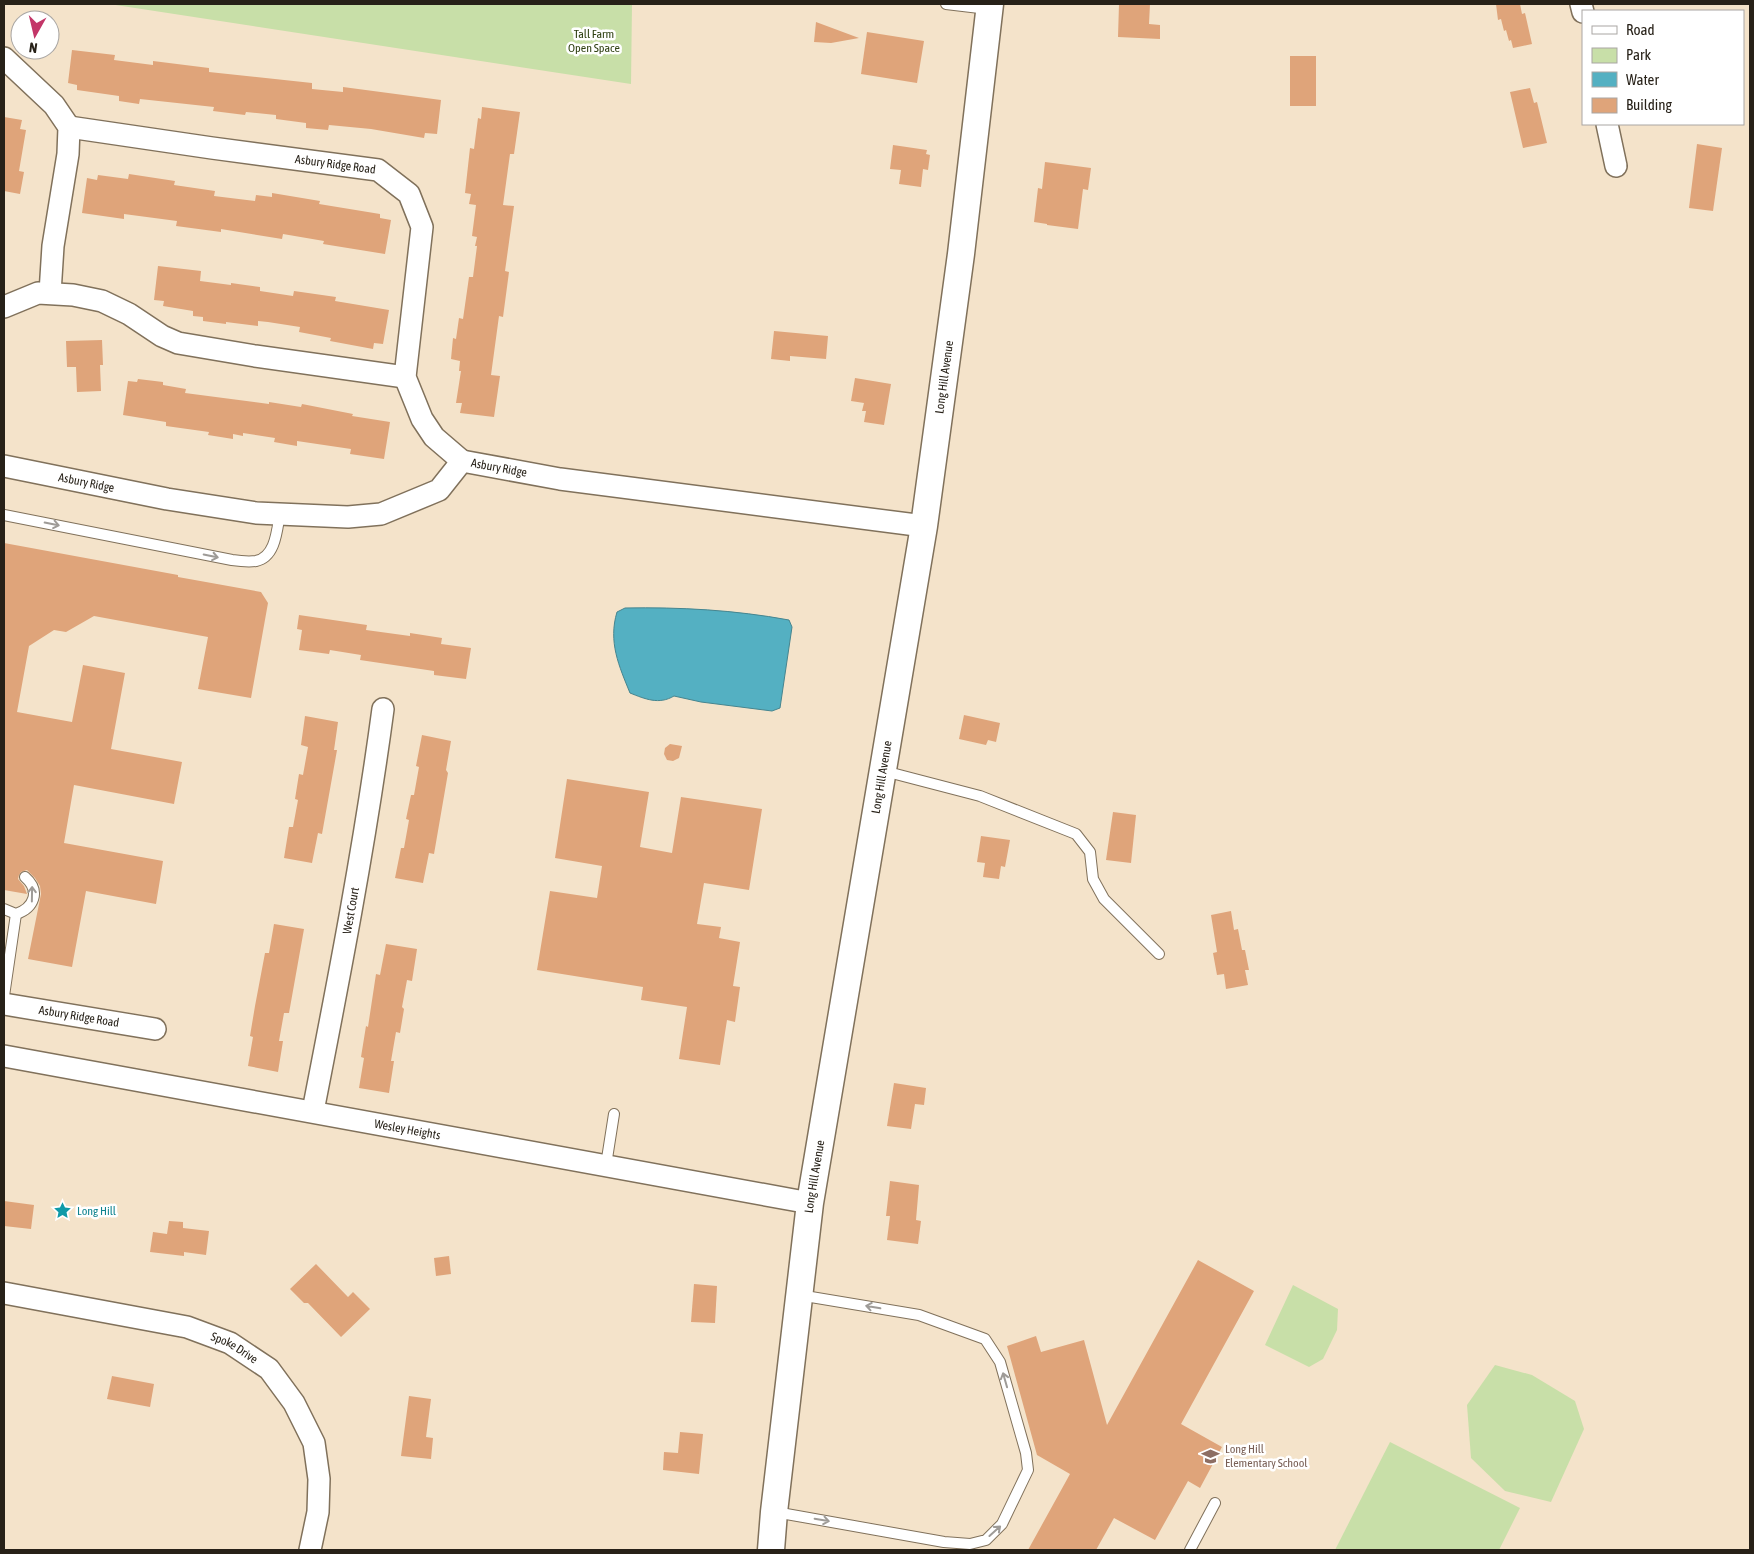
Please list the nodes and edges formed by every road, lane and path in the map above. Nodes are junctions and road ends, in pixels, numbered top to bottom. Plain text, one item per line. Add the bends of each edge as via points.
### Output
1 (946, 4) edge
2 (989, 6) edge
3 (4, 58) edge
4 (1607, 125) edge
5 (69, 127) junction
6 (1616, 166) dead end
7 (50, 293) junction
8 (4, 307) edge
9 (405, 377) junction
10 (462, 461) junction
11 (4, 466) edge
12 (280, 513) junction
13 (4, 514) edge
14 (924, 526) junction
15 (383, 709) dead end
16 (883, 770) junction
17 (25, 877) dead end
18 (4, 909) edge
19 (16, 914) junction
20 (1159, 954) dead end
21 (4, 996) edge
22 (4, 1004) edge
23 (155, 1029) dead end
24 (4, 1056) edge
25 (313, 1112) junction
26 (614, 1114) dead end
27 (606, 1165) junction
28 (810, 1203) junction
29 (4, 1293) edge
30 (799, 1295) junction
31 (1215, 1503) dead end
32 (774, 1512) junction
33 (970, 1547) edge
34 (310, 1550) edge
35 (772, 1550) edge
36 (1190, 1550) edge

1 - 2 lane
2 - 14 street, Long Hill Avenue via 961,254
3 - 5 street via 54,105
4 - 6 street
5 - 7 street
5 - 9 street, Asbury Ridge Road via 378,170 409,194 422,226
7 - 8 street via 38,293
7 - 9 street via 102,301 178,343
9 - 10 street, Asbury Ridge Road via 422,419 434,437
10 - 12 street, Asbury Ridge via 439,490 381,514 348,517
10 - 14 street, Asbury Ridge via 560,479
11 - 12 street, Asbury Ridge via 167,499
13 -> 12 lane via 232,560 254,561 261,560 273,546
14 - 16 street, Long Hill Avenue
15 - 25 street, West Court via 349,929
16 - 20 lane via 980,796 1076,834 1090,852 1093,879 1104,900
16 - 28 street, Long Hill Avenue
19 -> 17 lane via 25,911 33,900 32,886
18 - 19 lane
19 - 21 lane
22 - 23 street, Asbury Ridge Road
24 - 25 street, Wesley Heights
25 - 27 street, Wesley Heights
26 - 27 lane
27 - 28 street, Wesley Heights
28 - 30 street, Long Hill Avenue
29 - 34 street, Spoke Drive via 187,1328 230,1343 269,1369 294,1404 314,1443 319,1479 318,1512
30 - 32 street, Long Hill Avenue
33 -> 30 lane via 986,1540 1002,1524 1028,1470 1000,1362 985,1339 919,1315
31 - 36 lane
32 -> 33 lane
32 - 35 street, Long Hill Avenue

